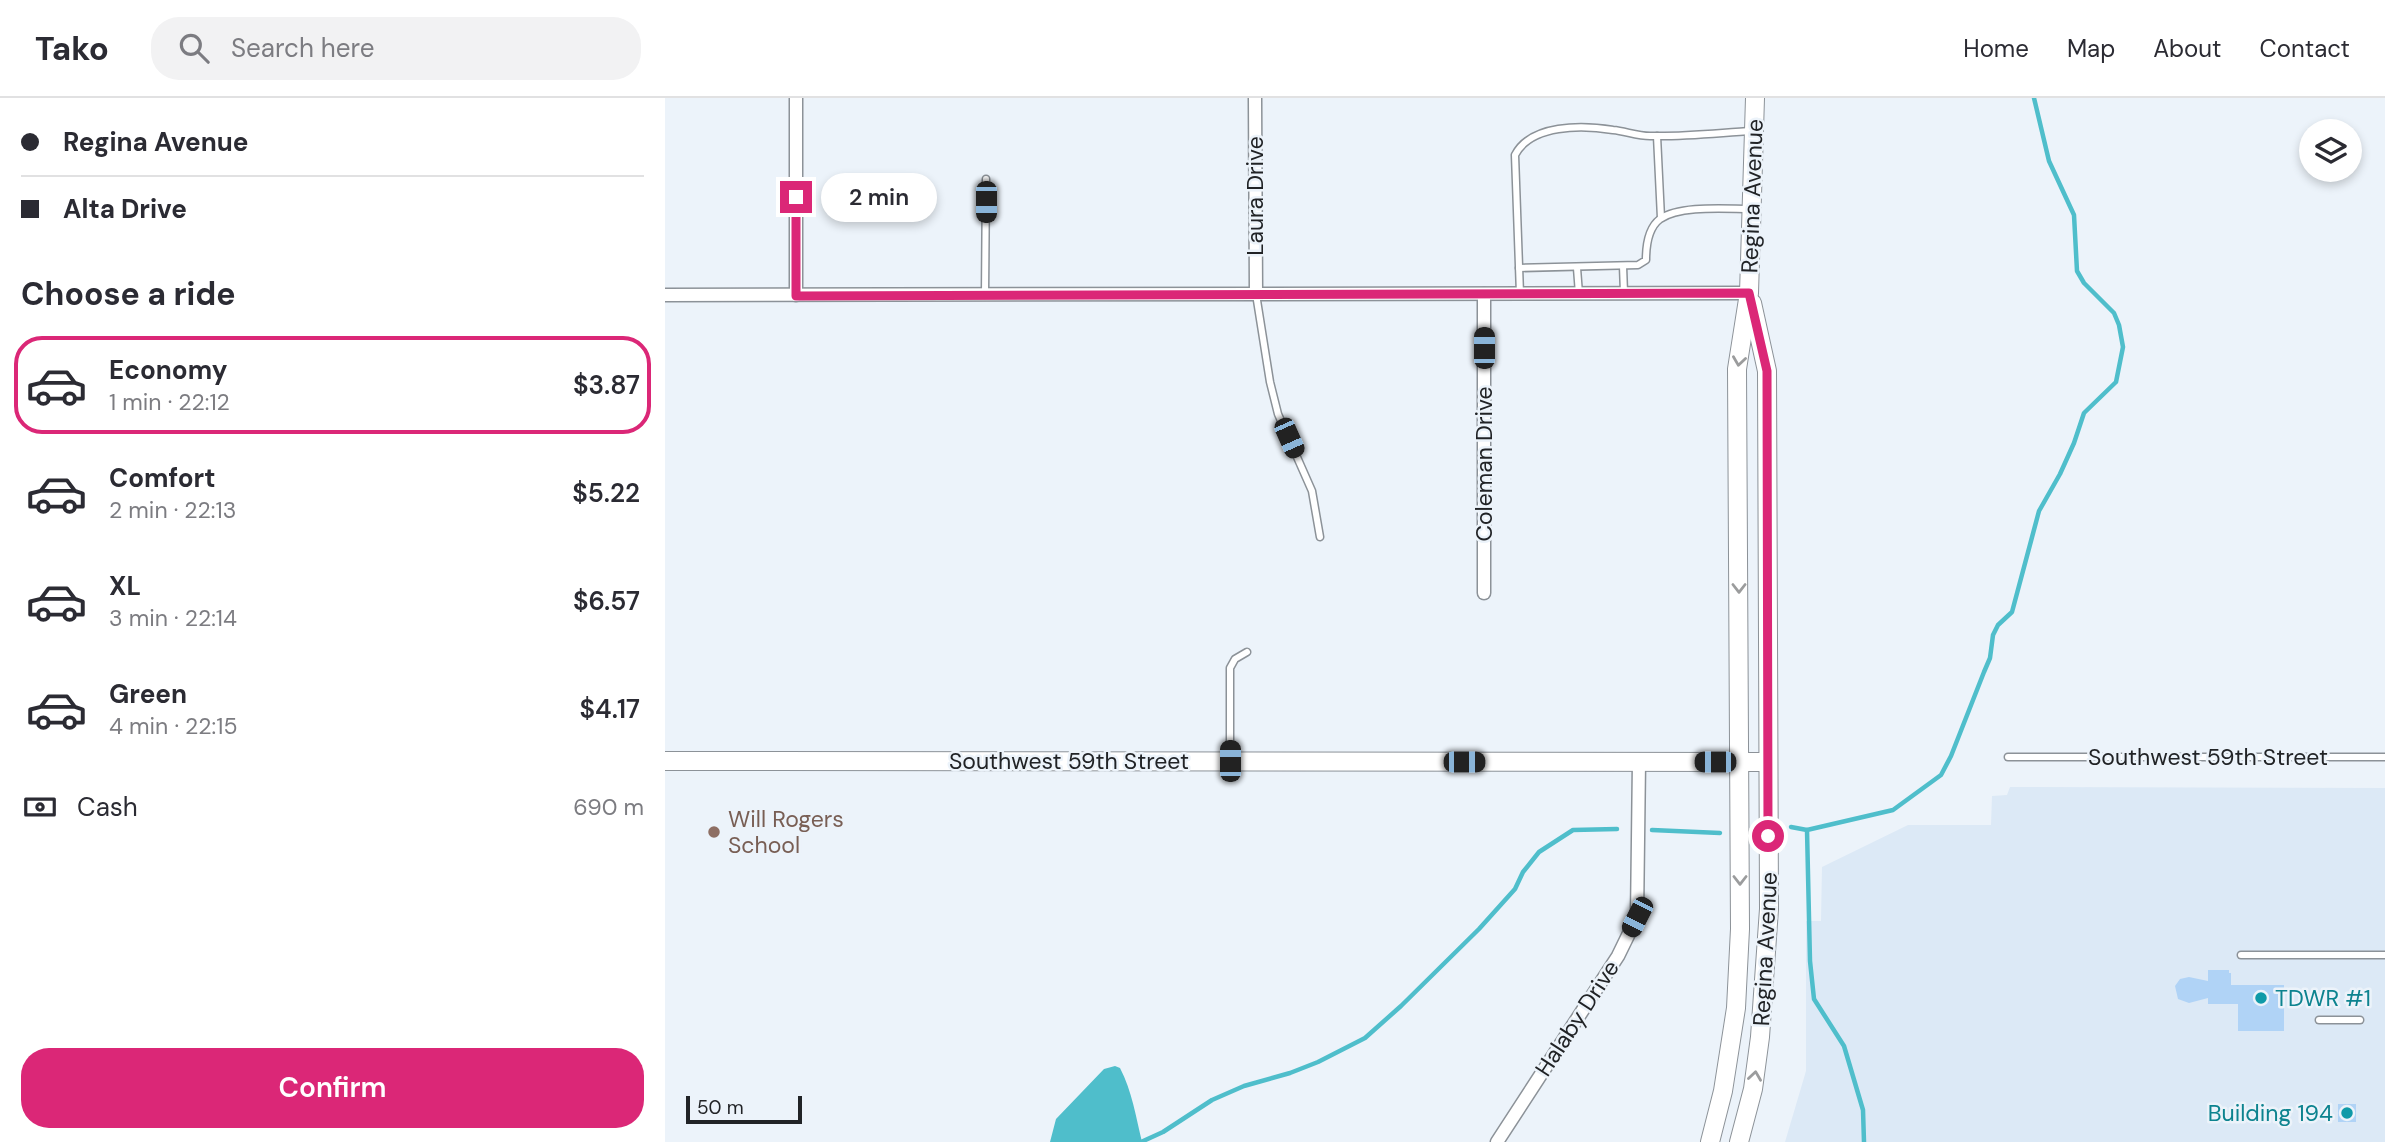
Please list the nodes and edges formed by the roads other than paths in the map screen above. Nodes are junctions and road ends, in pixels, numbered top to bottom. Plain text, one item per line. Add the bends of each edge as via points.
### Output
1 (796, 98) edge
2 (1255, 98) edge
3 (1755, 98) edge
4 (1754, 131) junction
5 (1657, 136) junction
6 (986, 179) dead end
7 (1752, 209) junction
8 (1661, 218) junction
9 (1623, 266) junction
10 (1519, 268) junction
11 (1577, 268) junction
12 (1624, 293) junction
13 (1749, 293) junction
14 (1484, 294) junction
15 (1520, 294) junction
16 (1579, 294) junction
17 (665, 295) edge
18 (985, 295) junction
19 (1255, 295) junction
20 (796, 296) junction
21 (1319, 537) dead end
22 (1484, 593) dead end
23 (1247, 652) dead end
24 (2008, 757) dead end
25 (2385, 757) edge
26 (665, 761) edge
27 (1230, 761) junction
28 (1639, 762) junction
29 (1740, 762) junction
30 (1767, 762) junction
31 (2241, 955) dead end
32 (2385, 955) edge
33 (2319, 1020) dead end
34 (2360, 1020) dead end
35 (1497, 1142) edge
36 (1710, 1142) edge
37 (1739, 1142) edge

1 - 20 street
2 - 19 street, Laura Drive
3 - 4 main road, Regina Avenue
4 - 5 lane
4 - 7 main road, Regina Avenue
5 - 8 lane
5 - 10 lane via 1569,129 1530,136 1520,145 1514,174
6 - 18 lane
7 - 8 lane via 1695,209
7 - 13 main road, Regina Avenue
8 - 9 lane via 1646,244 1646,260
9 - 11 lane
9 - 12 lane
10 - 11 lane
10 - 15 lane
11 - 16 lane
12 - 13 street
12 - 16 street
13 -> 29 main road, Regina Avenue via 1737,369
13 - 30 main road, Regina Avenue via 1767,371
14 - 15 street
14 - 19 street
14 - 22 street, Coleman Drive
15 - 16 street
17 - 20 street
18 - 19 street
18 - 20 street
19 - 21 lane via 1278,414 1312,491
23 - 27 lane via 1230,668
24 - 25 lane, Southwest 59th Street
26 - 27 main road, Southwest 59th Street
27 - 28 main road, Southwest 59th Street
28 - 29 main road, Southwest 59th Street
28 - 35 street, Halaby Drive via 1637,917 1618,956
29 - 30 main road, Southwest 59th Street
29 -> 36 main road, Regina Avenue via 1736,1007
37 -> 30 main road, Regina Avenue via 1753,1089 1766,976
31 - 32 lane
33 - 34 lane

